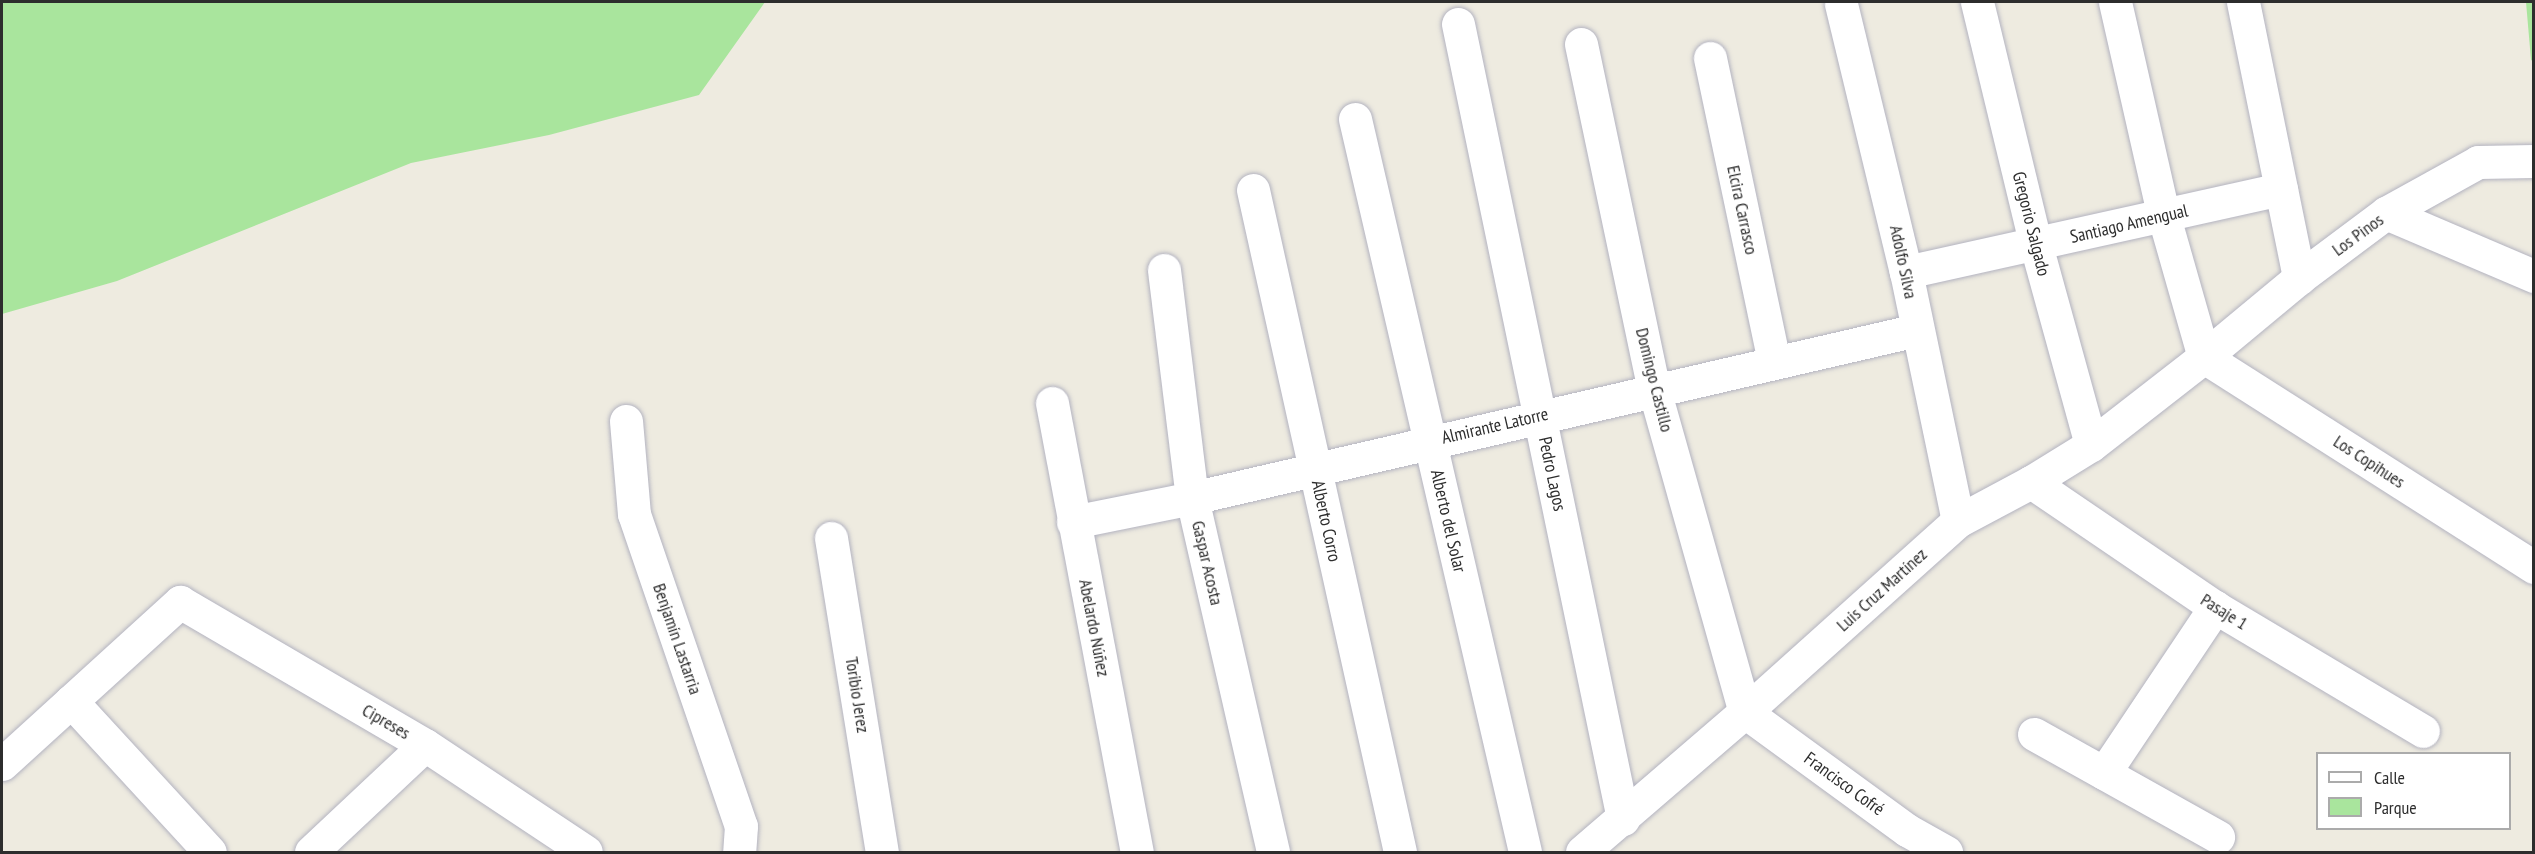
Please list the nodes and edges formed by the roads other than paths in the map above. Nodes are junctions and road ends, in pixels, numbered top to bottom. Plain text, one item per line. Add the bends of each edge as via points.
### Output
1 (1977, 2) edge
2 (2115, 2) edge
3 (2243, 2) edge
4 (1841, 4) dead end
5 (1458, 24) dead end
6 (1581, 44) dead end
7 (1710, 58) dead end
8 (1355, 118) dead end
9 (2534, 161) edge
10 (2281, 189) junction
11 (1253, 190) dead end
12 (2386, 213) junction
13 (2164, 217) junction
14 (2036, 246) junction
15 (1164, 270) dead end
16 (1906, 272) junction
17 (2534, 276) edge
18 (2300, 278) junction
19 (1917, 330) junction
20 (2204, 357) junction
21 (1774, 362) junction
22 (1654, 389) junction
23 (1052, 403) dead end
24 (1540, 416) junction
25 (626, 421) dead end
26 (1430, 441) junction
27 (2091, 445) junction
28 (1315, 469) junction
29 (2031, 482) junction
30 (1192, 498) junction
31 (1958, 521) junction
32 (1073, 522) junction
33 (831, 538) dead end
34 (2534, 567) edge
35 (2215, 607) junction
36 (71, 701) junction
37 (1745, 712) junction
38 (2423, 731) dead end
39 (2034, 734) dead end
40 (425, 745) junction
41 (2, 764) edge
42 (2104, 773) junction
43 (1623, 819) junction
44 (2218, 837) dead end
45 (1900, 841) edge
46 (210, 852) edge
47 (311, 852) edge
48 (586, 852) edge
49 (739, 852) edge
50 (882, 852) edge
51 (1137, 852) edge
52 (1273, 852) edge
53 (1400, 852) edge
54 (1526, 852) edge
55 (1582, 852) edge
56 (1946, 852) edge

1 - 14 street, Gregorio Salgado
2 - 13 street
3 - 10 street
4 - 16 street, Adolfo Silva
5 - 24 street, Pedro Lagos
6 - 22 street, Domingo Castillo
7 - 21 street, Elcira Carrasco
8 - 26 street, Alberto del Solar
9 - 12 street, Los Pinos via 2478,162
10 - 13 street, Santiago Amengual
10 - 18 street
11 - 28 street, Alberto Corro
12 - 17 street
12 - 18 street, Los Pinos
13 - 14 street, Santiago Amengual
13 - 20 street
14 - 16 street, Santiago Amengual
14 - 27 street, Gregorio Salgado
15 - 30 street, Gaspar Acosta
16 - 19 street, Adolfo Silva
18 - 20 street, Los Pinos
19 - 21 street, Almirante Latorre
19 - 31 street, Adolfo Silva
20 - 27 street, Luis Cruz Martínez
20 - 34 street, Los Copihues
21 - 22 street, Almirante Latorre
22 - 24 street, Almirante Latorre
22 - 37 street, Domingo Castillo
23 - 32 street, Abelardo Núñez
24 - 26 street, Almirante Latorre
24 - 43 street, Pedro Lagos
25 - 49 street, Benjamín Lastarria via 634,514 741,826
26 - 28 street, Almirante Latorre
26 - 54 street, Alberto del Solar
27 - 29 street, Luis Cruz Martínez
28 - 30 street, Almirante Latorre
28 - 53 street, Alberto Corro
29 - 31 street, Luis Cruz Martínez
29 - 35 street, Pasaje 1
30 - 32 street, Almirante Latorre
30 - 52 street, Gaspar Acosta
31 - 37 street, Luis Cruz Martínez
32 - 51 street, Abelardo Núñez
33 - 50 street, Toribio Jerez
35 - 38 street, Pasaje 1
35 - 42 street
36 - 40 street, Cipreses via 180,602
36 - 41 street
36 - 46 street
37 - 43 street, Luis Cruz Martínez
37 - 45 street, Francisco Cofré
39 - 42 street
40 - 47 street
40 - 48 street, Cipreses
42 - 44 street
43 - 55 street, Luis Cruz Martínez
45 - 56 street, Francisco Cofré

